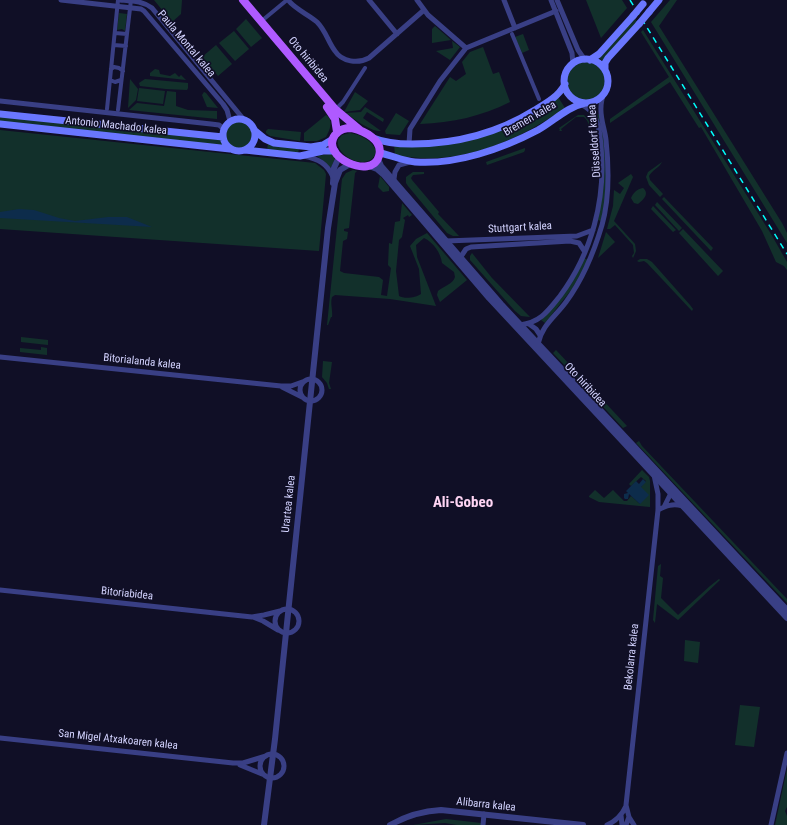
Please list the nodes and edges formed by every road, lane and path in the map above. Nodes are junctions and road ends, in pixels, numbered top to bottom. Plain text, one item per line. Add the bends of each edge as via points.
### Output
1 (61, 0) edge
2 (119, 0) edge
3 (236, 0) edge
4 (243, 0) edge
5 (287, 0) edge
6 (369, 0) edge
7 (417, 0) edge
8 (504, 0) edge
9 (551, 0) edge
10 (557, 0) edge
11 (659, 0) edge
12 (131, 1) edge
13 (645, 2) edge
14 (118, 7) junction
15 (130, 8) junction
16 (424, 10) junction
17 (556, 11) junction
18 (264, 19) dead end
19 (515, 28) junction
20 (115, 33) junction
21 (127, 34) junction
22 (397, 34) junction
23 (512, 34) dead end
24 (114, 45) junction
25 (126, 46) junction
26 (466, 48) junction
27 (588, 60) junction
28 (573, 64) junction
29 (365, 68) dead end
30 (111, 69) junction
31 (605, 70) junction
32 (123, 71) junction
33 (110, 80) junction
34 (121, 80) junction
35 (565, 84) junction
36 (603, 95) junction
37 (539, 99) dead end
38 (0, 101) edge
39 (581, 103) junction
40 (338, 107) dead end
41 (107, 109) dead end
42 (118, 110) dead end
43 (0, 114) edge
44 (245, 120) junction
45 (230, 121) junction
46 (0, 124) edge
47 (224, 129) junction
48 (254, 130) junction
49 (360, 130) junction
50 (335, 135) junction
51 (223, 137) junction
52 (372, 137) junction
53 (408, 144) junction
54 (230, 149) junction
55 (244, 150) junction
56 (337, 154) junction
57 (303, 156) junction
58 (379, 156) junction
59 (414, 162) junction
60 (350, 164) junction
61 (369, 166) junction
62 (332, 177) junction
63 (394, 179) junction
64 (334, 187) junction
65 (593, 230) junction
66 (446, 241) junction
67 (585, 252) junction
68 (460, 258) junction
69 (529, 324) junction
70 (520, 325) junction
71 (540, 335) junction
72 (538, 344) junction
73 (0, 357) edge
74 (313, 378) junction
75 (304, 381) junction
76 (281, 386) junction
77 (304, 398) junction
78 (311, 401) junction
79 (654, 476) junction
80 (672, 492) junction
81 (658, 494) junction
82 (668, 501) junction
83 (682, 506) junction
84 (660, 509) junction
85 (0, 590) edge
86 (288, 609) junction
87 (787, 610) edge
88 (280, 611) junction
89 (252, 617) junction
90 (787, 618) edge
91 (282, 631) junction
92 (0, 738) edge
93 (787, 753) edge
94 (273, 754) junction
95 (266, 756) junction
96 (233, 763) junction
97 (266, 777) junction
98 (626, 805) junction
99 (484, 814) junction
100 (621, 815) junction
101 (629, 817) junction
102 (264, 825) edge
103 (390, 825) edge
104 (483, 825) edge
105 (583, 825) edge
106 (607, 825) edge
107 (622, 825) edge
108 (626, 825) edge
109 (634, 825) edge
110 (771, 825) edge

1 - 14 street, Paula Montal kalea
2 - 12 street, Paula Montal kalea
2 - 14 street
3 - 50 main road, Oto hiribidea via 330,111 336,122
4 - 49 main road, Oto hiribidea via 335,109
5 - 18 street
5 - 22 street via 312,18 327,34 335,51 348,60 369,58
6 - 22 street
7 - 16 street
8 - 19 street
9 - 17 street
10 - 27 street via 578,50
11 - 31 main road, bridge via 608,58
12 - 15 street
12 - 44 street, Paula Montal kalea via 152,8
13 - 27 main road, bridge via 599,54
14 - 15 street, Paula Montal kalea
14 - 20 street
15 - 21 street
15 - 45 street, Paula Montal kalea via 142,9 147,13 223,104
16 - 22 street
16 - 26 street
17 - 19 street
17 - 28 street via 572,53
19 - 26 street
20 - 21 street
20 - 24 street
21 - 25 street
23 - 37 street
24 - 25 street
24 - 30 street
25 - 32 street
26 - 53 street via 440,81 410,129
27 - 28 main road
27 - 31 main road via 599,64
28 - 35 main road via 566,73
29 - 40 street
30 - 32 street via 114,67
30 - 33 street
31 - 36 main road via 608,86
32 - 34 street
33 - 34 street
33 - 41 street
34 - 42 street
35 - 39 main road via 567,92
35 - 53 main road, Bremen kalea via 561,91 541,107 491,132 446,142
36 - 39 main road via 593,102
36 - 71 street, Düsseldorf kalea via 601,107 608,177 602,222 590,259 579,280 566,302
38 - 47 street, Antonio Machado kalea via 220,125
39 - 59 main road, Bremen kalea via 527,136 499,148 445,161
39 - 65 street, Düsseldorf kalea via 595,118 600,136 601,189
43 - 51 main road, Antonio Machado kalea
44 - 45 main road
44 - 48 main road
45 - 47 main road
46 - 54 main road, Antonio Machado kalea
47 - 51 main road
48 - 50 main road via 274,143 311,147 323,145
48 - 55 main road via 252,144
49 - 50 main road via 347,128
49 - 52 main road
50 - 56 main road via 332,143
51 - 54 main road
52 - 53 main road, Bremen kalea
52 - 58 main road via 378,145
54 - 55 main road
55 - 57 main road
56 - 57 main road via 323,152
56 - 60 main road
56 - 62 street
57 - 62 street via 320,160
58 - 59 main road, Bremen kalea
58 - 61 main road
58 - 63 street, Oto hiribidea via 381,166
59 - 63 street, Bremen kalea via 399,165
60 - 61 main road
60 - 64 street, Urartea kalea via 340,170
61 - 79 street, Oto hiribidea via 384,175 489,298
62 - 64 street, Urartea kalea
63 - 66 street, Oto hiribidea
64 - 74 street, Urartea kalea
65 - 66 street, Stuttgart kalea via 577,236
65 - 67 street, Düsseldorf kalea
66 - 68 street, Oto hiribidea
67 - 68 street, Stuttgart kalea via 580,243 570,241 471,247 466,249
67 - 69 street, Düsseldorf kalea via 554,304 542,317
68 - 70 street, Oto hiribidea
69 - 70 street, Düsseldorf kalea
69 - 71 street
70 - 72 street, Oto hiribidea
71 - 72 street, Düsseldorf kalea
72 - 80 street, Oto hiribidea
73 - 76 street, Bitorialanda kalea
74 - 75 street
74 - 78 street, Urartea kalea
74 - 78 street via 320,383 323,391 319,398
75 - 76 street, Bitorialanda kalea via 291,386
75 - 77 street via 300,389
76 - 77 street, Bitorialanda kalea
77 - 78 street
78 - 86 street, Urartea kalea
79 - 80 street, Oto hiribidea
79 - 81 street, Bekolarra kalea
80 - 82 street, Bekolarra kalea
80 - 83 street, Oto hiribidea
80 - 87 street, Oto hiribidea
81 - 82 street
81 - 84 street, Bekolarra kalea
82 - 84 street, Bekolarra kalea
83 - 84 street via 672,505
83 - 90 street, Oto hiribidea
84 - 98 street, Bekolarra kalea
85 - 89 street, Bitoriabidea
86 - 88 street
86 - 91 street, Urartea kalea
86 - 91 street via 296,613 299,623 293,631
88 - 89 street, Bitoriabidea
88 - 91 street, Urartea kalea via 275,618 276,627
89 - 91 street, Bitoriabidea
91 - 94 street, Urartea kalea
92 - 96 street, San Migel Atxakoaren kalea
93 - 110 street
94 - 95 street
94 - 97 street, Urartea kalea
94 - 97 street via 281,759 283,769 278,777
95 - 96 street, San Migel Atxakoaren kalea via 243,763
95 - 97 street, Urartea kalea via 260,761 260,769
96 - 97 street, San Migel Atxakoaren kalea
97 - 102 street, Urartea kalea
98 - 100 street, Bekolarra kalea
98 - 101 street, Bekolarra kalea
99 - 103 street, Alibarra kalea via 434,810 407,816
99 - 104 street
99 - 105 street, Alibarra kalea
100 - 106 street, Bekolarra kalea
100 - 107 street
101 - 108 street
101 - 109 street, Bekolarra kalea

